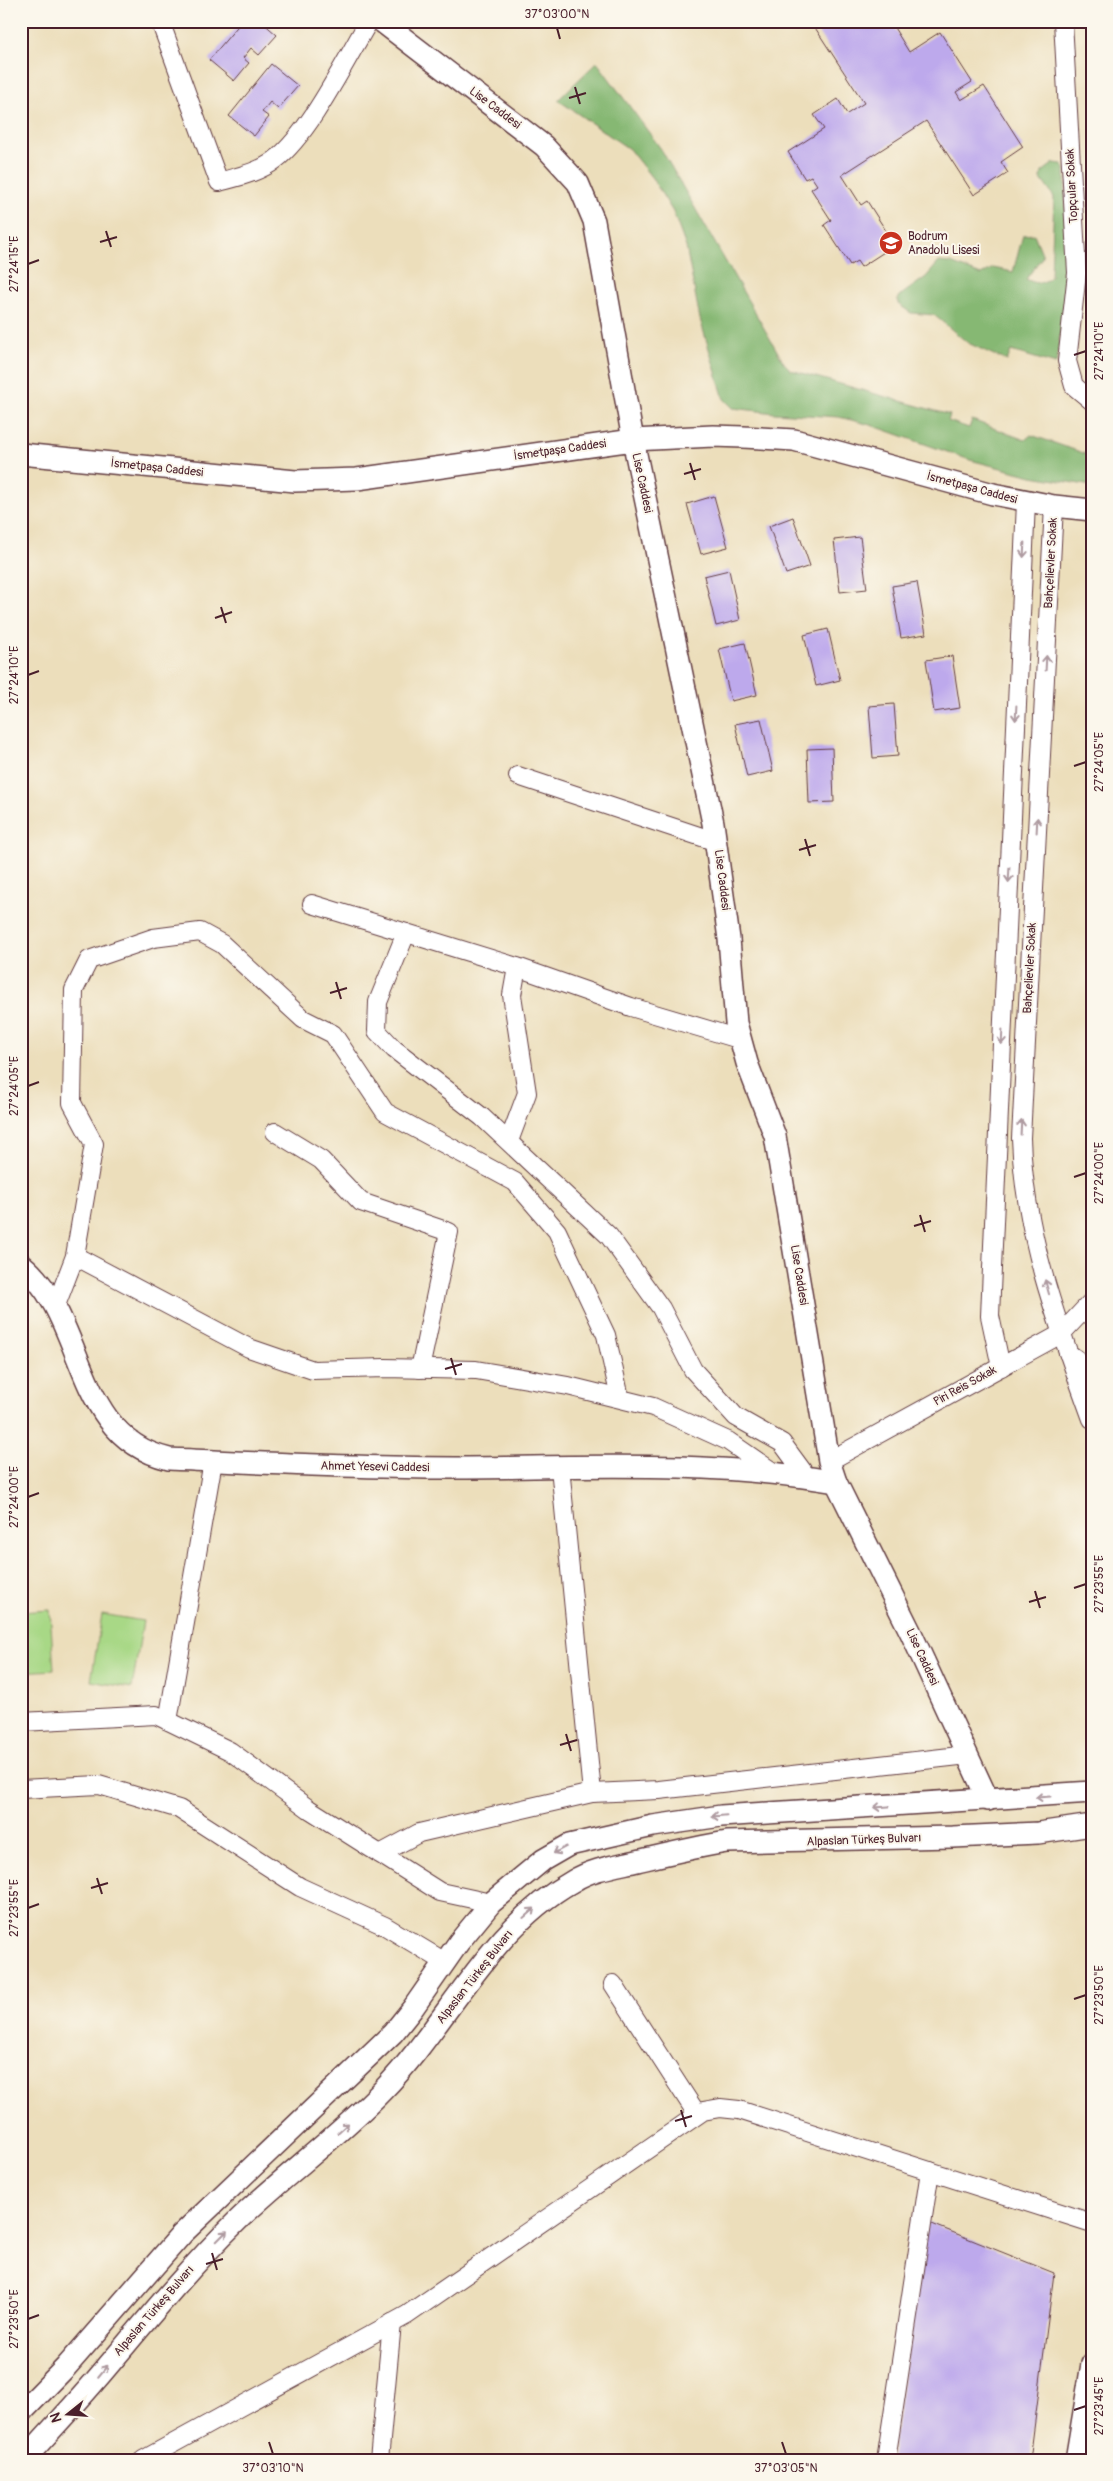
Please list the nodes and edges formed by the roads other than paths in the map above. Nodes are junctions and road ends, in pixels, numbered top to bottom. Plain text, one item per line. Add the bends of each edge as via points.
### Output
1 (160, 21) edge
2 (369, 21) edge
3 (381, 21) edge
4 (1063, 21) edge
5 (1092, 401) edge
6 (633, 440) junction
7 (21, 454) edge
8 (1026, 502) junction
9 (1054, 506) junction
10 (1092, 510) edge
11 (518, 776) dead end
12 (717, 842) junction
13 (312, 904) dead end
14 (406, 933) junction
15 (517, 967) junction
16 (739, 1039) junction
17 (275, 1132) dead end
18 (509, 1141) junction
19 (75, 1256) junction
20 (21, 1264) edge
21 (1092, 1301) edge
22 (55, 1308) junction
23 (1061, 1334) junction
24 (1068, 1353) junction
25 (1001, 1366) junction
26 (420, 1369) junction
27 (1092, 1370) edge
28 (620, 1398) junction
29 (1092, 1419) edge
30 (213, 1461) junction
31 (829, 1461) junction
32 (560, 1467) junction
33 (773, 1472) junction
34 (807, 1477) junction
35 (836, 1482) junction
36 (168, 1721) junction
37 (21, 1722) edge
38 (968, 1755) junction
39 (21, 1789) edge
40 (1092, 1792) edge
41 (592, 1794) junction
42 (988, 1800) junction
43 (1092, 1825) edge
44 (380, 1854) junction
45 (491, 1904) junction
46 (445, 1962) junction
47 (613, 1984) dead end
48 (697, 2114) junction
49 (930, 2171) junction
50 (1092, 2223) edge
51 (392, 2323) junction
52 (1092, 2364) edge
53 (21, 2413) edge
54 (24, 2460) edge
55 (143, 2460) edge
56 (380, 2460) edge
57 (886, 2460) edge
58 (1076, 2460) edge

1 - 2 street via 218,182 274,162 291,146
3 - 6 street, Lise Caddesi via 544,146 578,183 594,221
4 - 5 street, Topçular Sokak via 1077,273 1067,361 1074,386
6 - 7 street, İsmetpaşa Caddesi via 357,479 295,481
6 - 8 street, İsmetpaşa Caddesi via 712,436 794,440
6 - 12 street, Lise Caddesi
8 - 9 street, İsmetpaşa Caddesi
8 -> 25 street via 990,1316
9 - 10 street, İsmetpaşa Caddesi
23 -> 9 street, Bahçelievler Sokak via 1031,1228 1021,1138
11 - 12 street
12 - 16 street, Lise Caddesi
13 - 14 street
14 - 15 street
14 - 18 street via 378,1002 377,1031
15 - 16 street via 631,1007
15 - 18 street via 512,995 527,1093
16 - 31 street, Lise Caddesi via 775,1136
17 - 26 street via 322,1160 360,1202 449,1232
18 - 34 street via 609,1236 661,1308 693,1370 736,1417 782,1443
19 - 22 street
19 - 26 street via 249,1348 312,1370
19 - 28 street via 94,1144 72,1103 74,990 89,960 153,938 200,932 222,944 303,1019 334,1034 385,1112 515,1182 557,1231 606,1336
20 - 22 street, Ahmet Yesevi Caddesi via 43,1287
21 - 23 street, Piri Reis Sokak
22 - 30 street, Ahmet Yesevi Caddesi via 102,1412 117,1431 149,1454 169,1459
23 - 24 street, Bahçelievler Sokak
23 - 25 street, Piri Reis Sokak
24 - 27 street
24 - 29 street, Bahçelievler Sokak
25 - 31 street, Piri Reis Sokak
26 - 28 street via 476,1370
28 - 33 street via 654,1407 728,1441
30 - 32 street, Ahmet Yesevi Caddesi via 353,1468
30 - 36 street
31 - 35 street, Lise Caddesi
32 - 33 street, Ahmet Yesevi Caddesi
32 - 41 street
33 - 34 street, Ahmet Yesevi Caddesi
34 - 35 street, Ahmet Yesevi Caddesi
35 - 38 street, Lise Caddesi
36 - 37 street via 156,1715
36 - 44 street via 230,1751 310,1809
38 - 41 street via 659,1790
38 - 42 street, Lise Caddesi
39 - 46 street via 99,1785 180,1809 300,1887 385,1926
40 -> 42 street
41 - 44 street via 419,1833
42 -> 45 street via 721,1816 644,1828 569,1845 544,1860
54 -> 43 street, Alpaslan Türkeş Bulvarı via 187,2272 255,2204 384,2090 442,2021 510,1931 541,1902 574,1880 599,1870 727,1842 953,1837 1038,1833
44 - 45 street via 440,1892
45 - 46 street
46 - 53 street via 393,2033 182,2234 66,2367
47 - 48 street
48 - 49 street via 720,2108 740,2110
48 - 51 street
49 - 50 street
49 - 57 street
51 - 55 street
51 - 56 street
52 - 58 street

